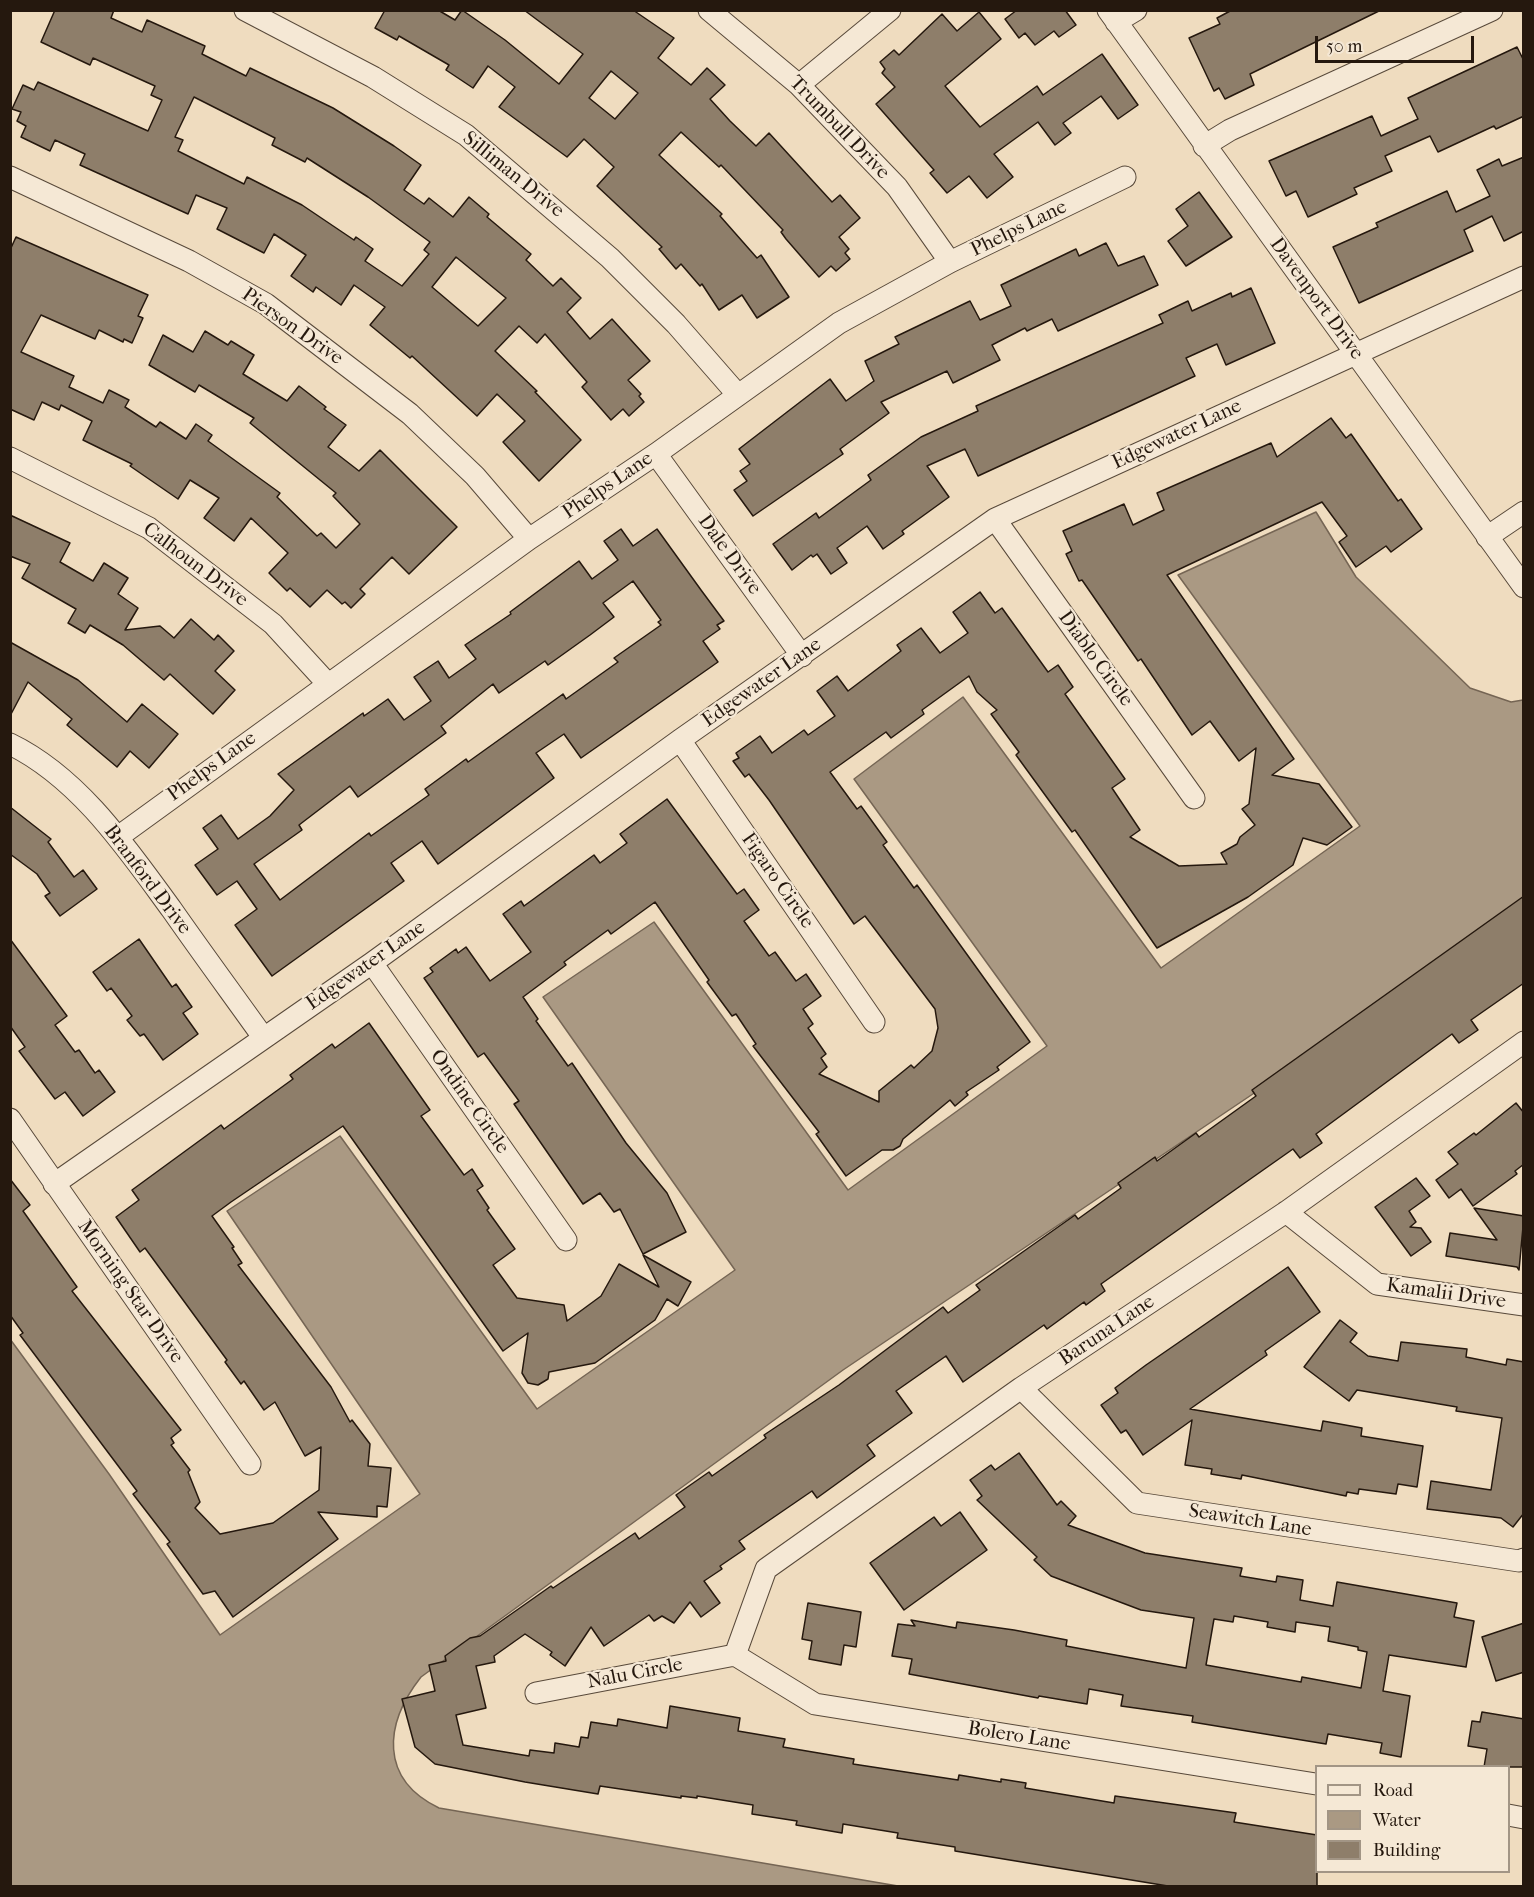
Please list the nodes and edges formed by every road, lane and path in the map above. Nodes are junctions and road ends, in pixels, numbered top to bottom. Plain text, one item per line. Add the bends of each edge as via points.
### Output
1 (245, 10) edge
2 (709, 10) edge
3 (890, 10) edge
4 (1136, 10) edge
5 (1492, 10) edge
6 (1112, 16) edge
7 (799, 85) junction
8 (1204, 146) junction
9 (10, 177) edge
10 (1125, 177) dead end
11 (950, 262) junction
12 (1524, 277) edge
13 (1355, 353) junction
14 (738, 394) junction
15 (656, 454) junction
16 (10, 458) edge
17 (1524, 512) edge
18 (995, 519) junction
19 (1487, 537) junction
20 (529, 539) junction
21 (1524, 587) edge
22 (802, 656) junction
23 (327, 683) junction
24 (680, 741) junction
25 (10, 744) edge
26 (1194, 798) dead end
27 (118, 837) junction
28 (372, 963) junction
29 (874, 1022) dead end
30 (263, 1037) junction
31 (1524, 1042) edge
32 (10, 1119) edge
33 (54, 1184) junction
34 (1286, 1212) junction
35 (566, 1240) dead end
36 (1524, 1305) edge
37 (1021, 1388) junction
38 (250, 1464) dead end
39 (1524, 1559) edge
40 (735, 1655) junction
41 (536, 1693) dead end
42 (1315, 1785) edge

1 - 14 street, Silliman Drive via 373,77 466,135 610,258
2 - 7 street, Trumbull Drive
3 - 7 street
4 - 6 street
5 - 8 street via 1230,130
6 - 8 street, Davenport Drive
7 - 11 street, Trumbull Drive via 897,187
8 - 13 street, Davenport Drive
9 - 20 street, Pierson Drive via 189,261 266,304 410,414 475,476
10 - 11 street, Phelps Lane
11 - 14 street, Phelps Lane via 839,323
12 - 13 street, Edgewater Lane
13 - 18 street, Edgewater Lane
13 - 19 street, Davenport Drive
14 - 15 street, Phelps Lane
15 - 20 street, Phelps Lane
15 - 22 street, Dale Drive
16 - 23 street, Calhoun Drive via 149,528 273,624
17 - 19 street
18 - 22 street, Edgewater Lane
18 - 26 street, Diablo Circle
19 - 21 street, Davenport Drive
20 - 23 street, Phelps Lane
22 - 24 street, Edgewater Lane
23 - 27 street, Phelps Lane
24 - 28 street, Edgewater Lane
24 - 29 street, Figaro Circle
25 - 27 street, Branford Drive via 39,761 74,791
27 - 30 street, Branford Drive
28 - 30 street, Edgewater Lane
28 - 35 street, Ondine Circle
30 - 33 street, Edgewater Lane
31 - 34 street, Baruna Lane
32 - 33 street, Morning Star Drive
33 - 38 street, Morning Star Drive
34 - 36 street, Kamalii Drive via 1377,1284
34 - 37 street, Baruna Lane
37 - 39 street, Seawitch Lane via 1137,1503
37 - 40 street, Baruna Lane via 766,1569
40 - 41 street, Nalu Circle
40 - 42 street, Bolero Lane via 815,1704

